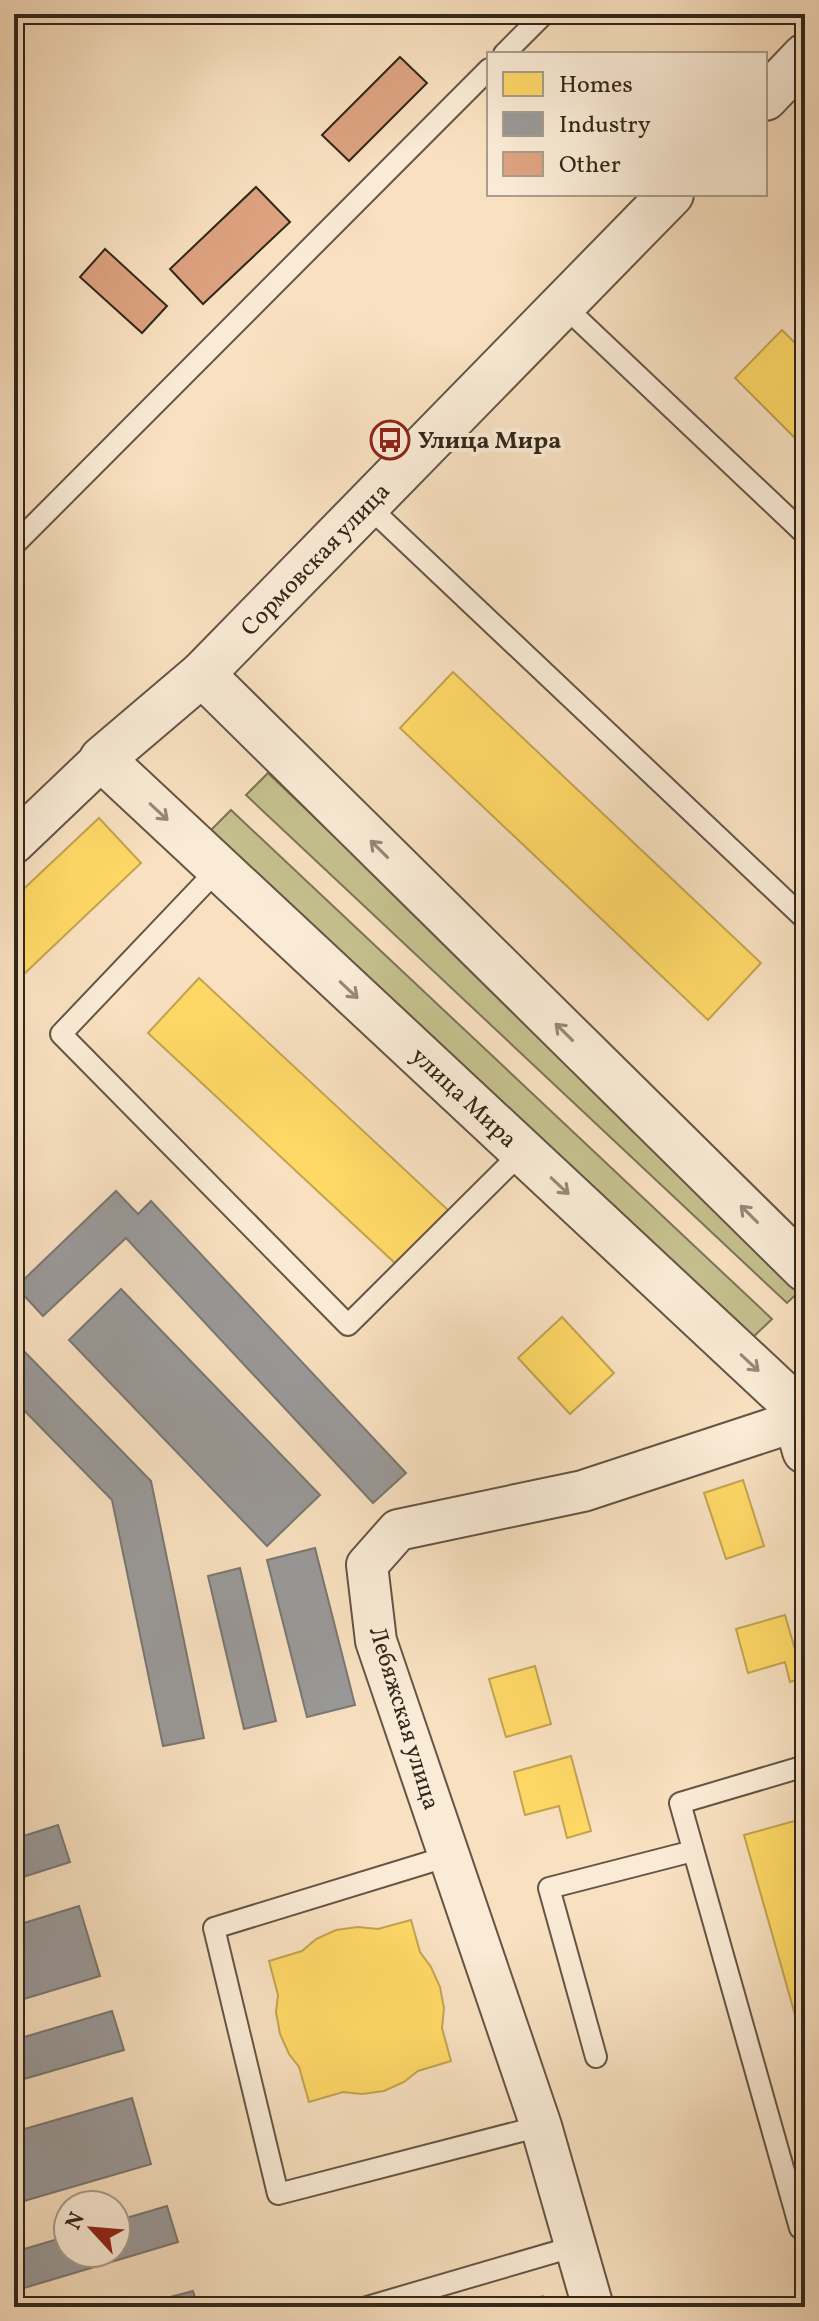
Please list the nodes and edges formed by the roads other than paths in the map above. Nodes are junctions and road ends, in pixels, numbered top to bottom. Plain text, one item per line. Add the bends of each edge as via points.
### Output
1 (544, 14) edge
2 (506, 52) edge
3 (805, 56) edge
4 (487, 71) edge
5 (767, 96) edge
6 (669, 196) edge
7 (563, 305) junction
8 (367, 505) junction
9 (805, 534) edge
10 (14, 545) edge
11 (202, 674) junction
12 (102, 759) junction
13 (14, 843) edge
14 (219, 868) junction
15 (805, 919) edge
16 (523, 1151) junction
17 (805, 1269) edge
18 (801, 1436) edge
19 (805, 1766) edge
20 (693, 1851) junction
21 (449, 1856) junction
22 (596, 2057) dead end
23 (541, 2126) junction
24 (805, 2226) edge
25 (576, 2246) junction
26 (367, 2307) edge
27 (593, 2307) edge

1 - 2 lane
3 - 5 street
4 - 10 lane
6 - 7 street, Сормовская улица
7 - 8 street, Сормовская улица
7 - 9 lane
8 - 11 street, Сормовская улица
8 - 15 lane
11 - 12 street, Сормовская улица
17 -> 11 street
12 - 13 street, Сормовская улица
12 -> 14 street, улица Мира
14 -> 16 street, улица Мира
14 - 16 lane via 61,1034 348,1325
16 -> 18 street, улица Мира via 791,1402
18 - 21 street, Лебяжская улица via 583,1491 398,1530 367,1565 376,1641
19 - 20 lane via 680,1803
20 - 22 lane via 549,1888
20 - 24 lane via 800,2228
21 - 23 street, Лебяжская улица
21 - 23 lane via 214,1928 278,2194
23 - 25 street, Лебяжская улица
25 - 26 lane
25 - 27 street, Лебяжская улица

